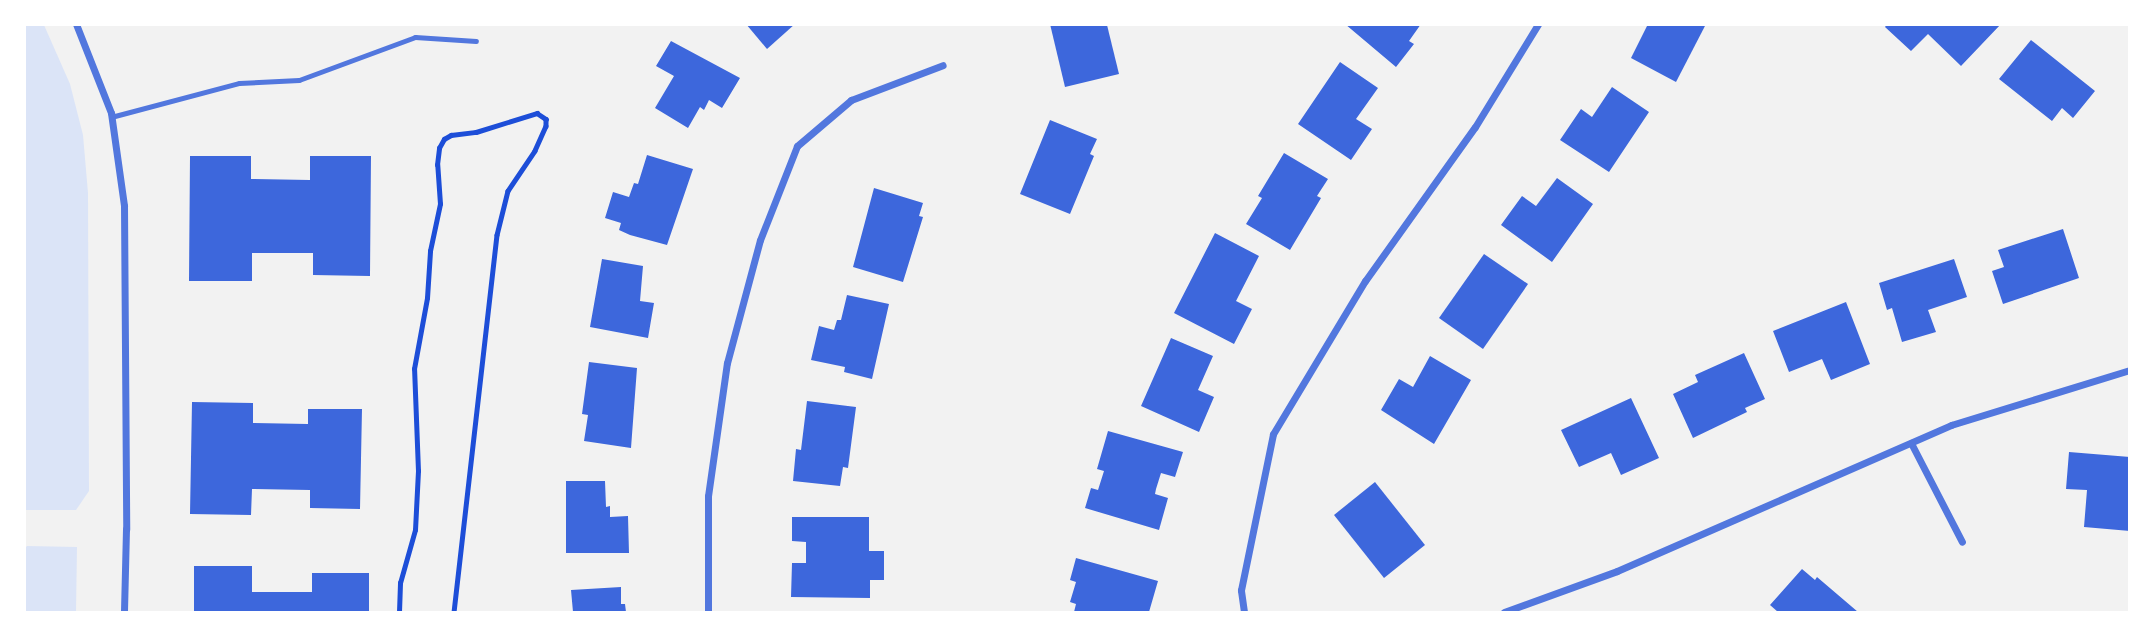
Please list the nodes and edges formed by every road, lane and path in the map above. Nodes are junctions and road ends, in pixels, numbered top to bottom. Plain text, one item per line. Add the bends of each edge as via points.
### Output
1 (76, 24) edge
2 (1538, 24) edge
3 (476, 41) dead end
4 (943, 65) dead end
5 (111, 117) junction
6 (2130, 370) edge
7 (1911, 443) junction
8 (1962, 542) dead end
9 (1513, 611) edge
10 (124, 612) edge
11 (399, 612) edge
12 (454, 612) edge
13 (708, 612) edge
14 (1244, 612) edge
15 (1504, 612) edge

1 - 5 street
2 - 14 street via 1475,127 1365,281 1273,435 1241,590
3 - 5 lane via 415,37 299,80 239,83
4 - 13 street via 851,100 797,146 760,240 727,363 708,496
5 - 10 street via 124,206
6 - 7 street via 1951,425
7 - 8 street
7 - 9 street via 1617,571
9 - 15 street
11 - 12 path via 400,583 417,510 414,369 440,204 439,148 451,135 537,113 546,119 546,126 508,191 497,235

